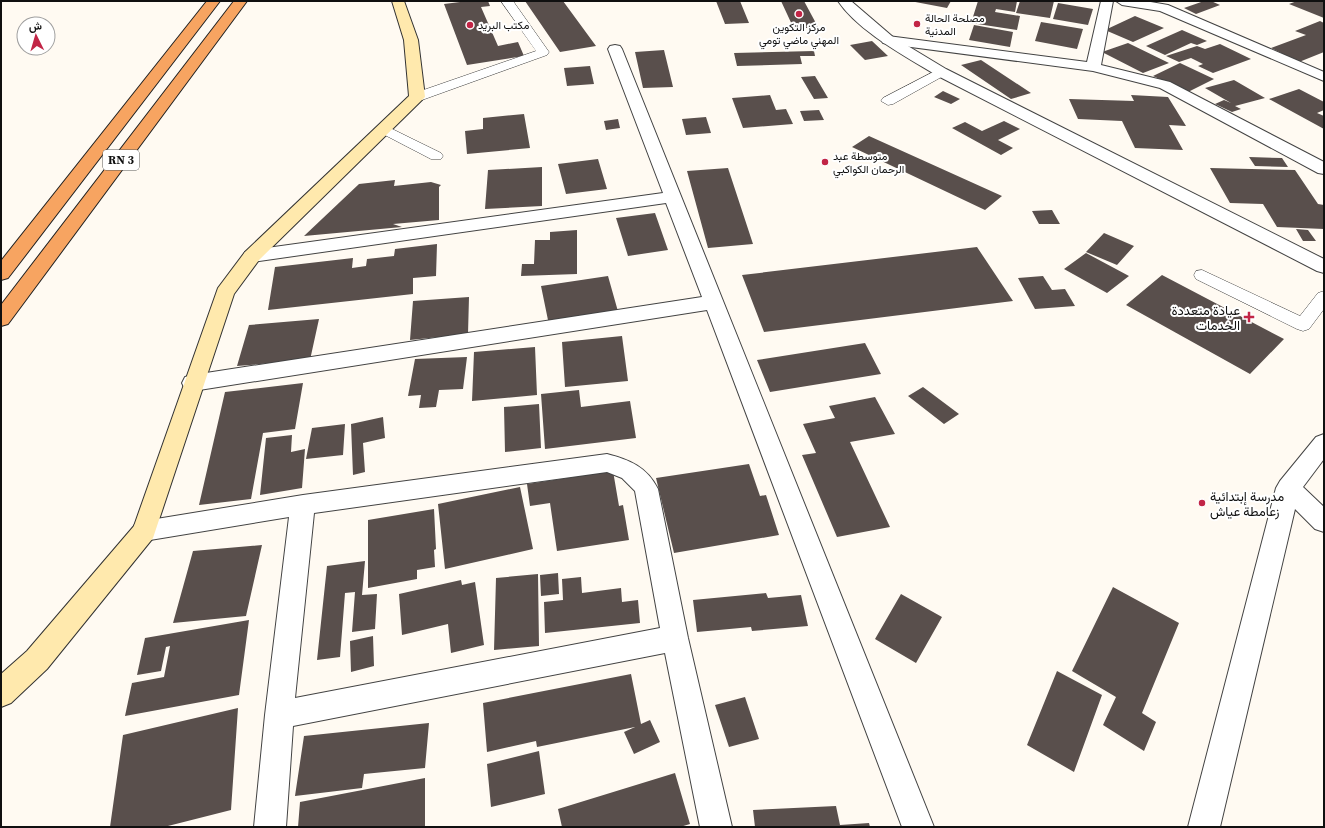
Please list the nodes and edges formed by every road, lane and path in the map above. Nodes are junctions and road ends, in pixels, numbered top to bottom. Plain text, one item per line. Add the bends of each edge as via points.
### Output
1 (214, 1) edge
2 (241, 1) edge
3 (398, 1) edge
4 (507, 1) edge
5 (844, 1) edge
6 (1107, 1) edge
7 (1122, 1) edge
8 (1178, 1) edge
9 (1163, 8) junction
10 (888, 40) junction
11 (615, 49) dead end
12 (1093, 67) junction
13 (941, 72) junction
14 (1324, 78) edge
15 (417, 96) junction
16 (888, 101) dead end
17 (384, 129) junction
18 (436, 156) dead end
19 (1324, 169) edge
20 (674, 197) junction
21 (252, 256) junction
22 (1324, 267) edge
23 (1, 274) edge
24 (1202, 275) dead end
25 (1324, 298) edge
26 (715, 302) junction
27 (1, 319) edge
28 (193, 383) junction
29 (1324, 443) edge
30 (1288, 488) junction
31 (303, 505) junction
32 (1324, 522) edge
33 (144, 531) junction
34 (675, 638) junction
35 (1, 693) edge
36 (279, 715) junction
37 (270, 827) edge
38 (716, 827) edge
39 (918, 827) edge
40 (1204, 827) edge

1 - 23 highway, RN 3
2 - 27 highway, RN 3
3 - 15 main road via 411,40
4 - 15 lane via 544,52
5 - 10 street
6 - 12 street
7 - 9 street
8 - 9 street
9 - 14 street
10 - 12 street
10 - 13 street
11 - 20 street
12 - 19 street via 1165,85
13 - 16 lane
13 - 22 street
15 - 17 main road
17 - 18 lane
17 - 21 main road
20 - 21 street
20 - 26 street
21 - 28 main road via 225,293
24 - 25 lane via 1303,325
26 - 28 street
26 - 39 street
28 - 33 main road
29 - 30 street
30 - 32 street
30 - 40 street
31 - 33 street
31 - 34 street via 584,465 606,463 624,467 636,474 646,489
31 - 36 street
33 - 35 main road via 37,660
34 - 36 street
34 - 38 street
36 - 37 street

